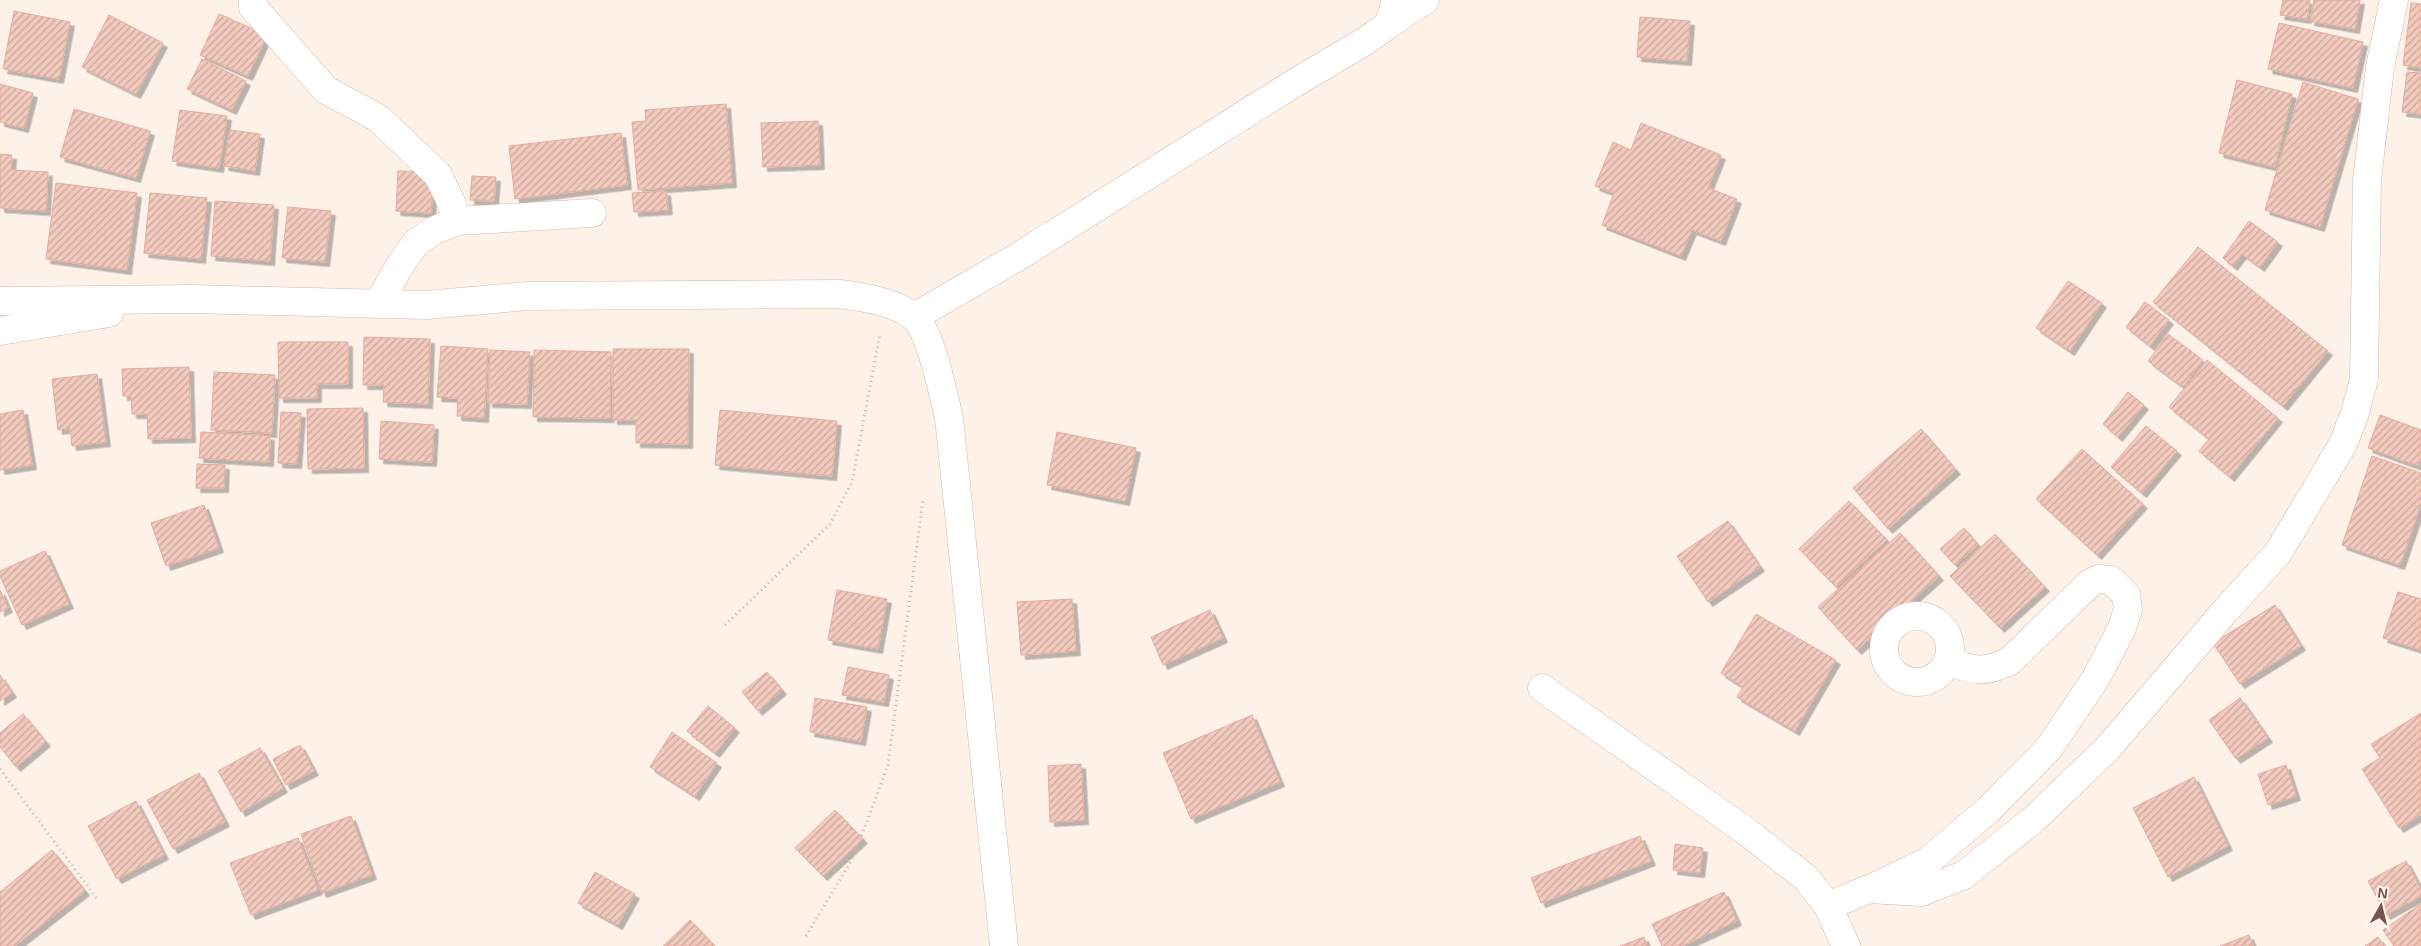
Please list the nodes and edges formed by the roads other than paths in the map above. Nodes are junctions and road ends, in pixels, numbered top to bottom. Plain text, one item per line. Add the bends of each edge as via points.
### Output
1 (253, 0) edge
2 (1425, 0) edge
3 (2394, 0) edge
4 (1392, 12) edge
5 (592, 213) dead end
6 (457, 222) junction
7 (192, 299) junction
8 (0, 301) edge
9 (378, 304) junction
10 (914, 316) junction
11 (0, 331) edge
12 (1950, 660) dead end
13 (1542, 688) dead end
14 (1869, 889) junction
15 (1828, 906) junction
16 (1004, 946) edge
17 (1846, 946) edge

1 - 6 street via 253,7 326,90 378,118 438,175
2 - 4 street
3 - 14 street via 2380,67 2367,180 2364,379 2343,444 2278,553 2107,749 2033,820 1964,875 1921,892
4 - 10 street via 1337,60 1293,84 1016,258
5 - 6 street
6 - 9 street via 432,230 416,243
7 - 8 street
7 - 9 street
7 - 11 street
9 - 10 street via 426,305 528,296 839,294 865,297
10 - 16 street via 935,361 949,418
12 - 14 street via 1962,668 1976,671 1993,670 2010,661 2090,583 2099,579 2111,580 2126,595 2128,609 2122,628 2096,678 2049,748 1988,810 1928,861
13 - 15 street via 1746,831 1806,878
14 - 15 street
15 - 17 street

